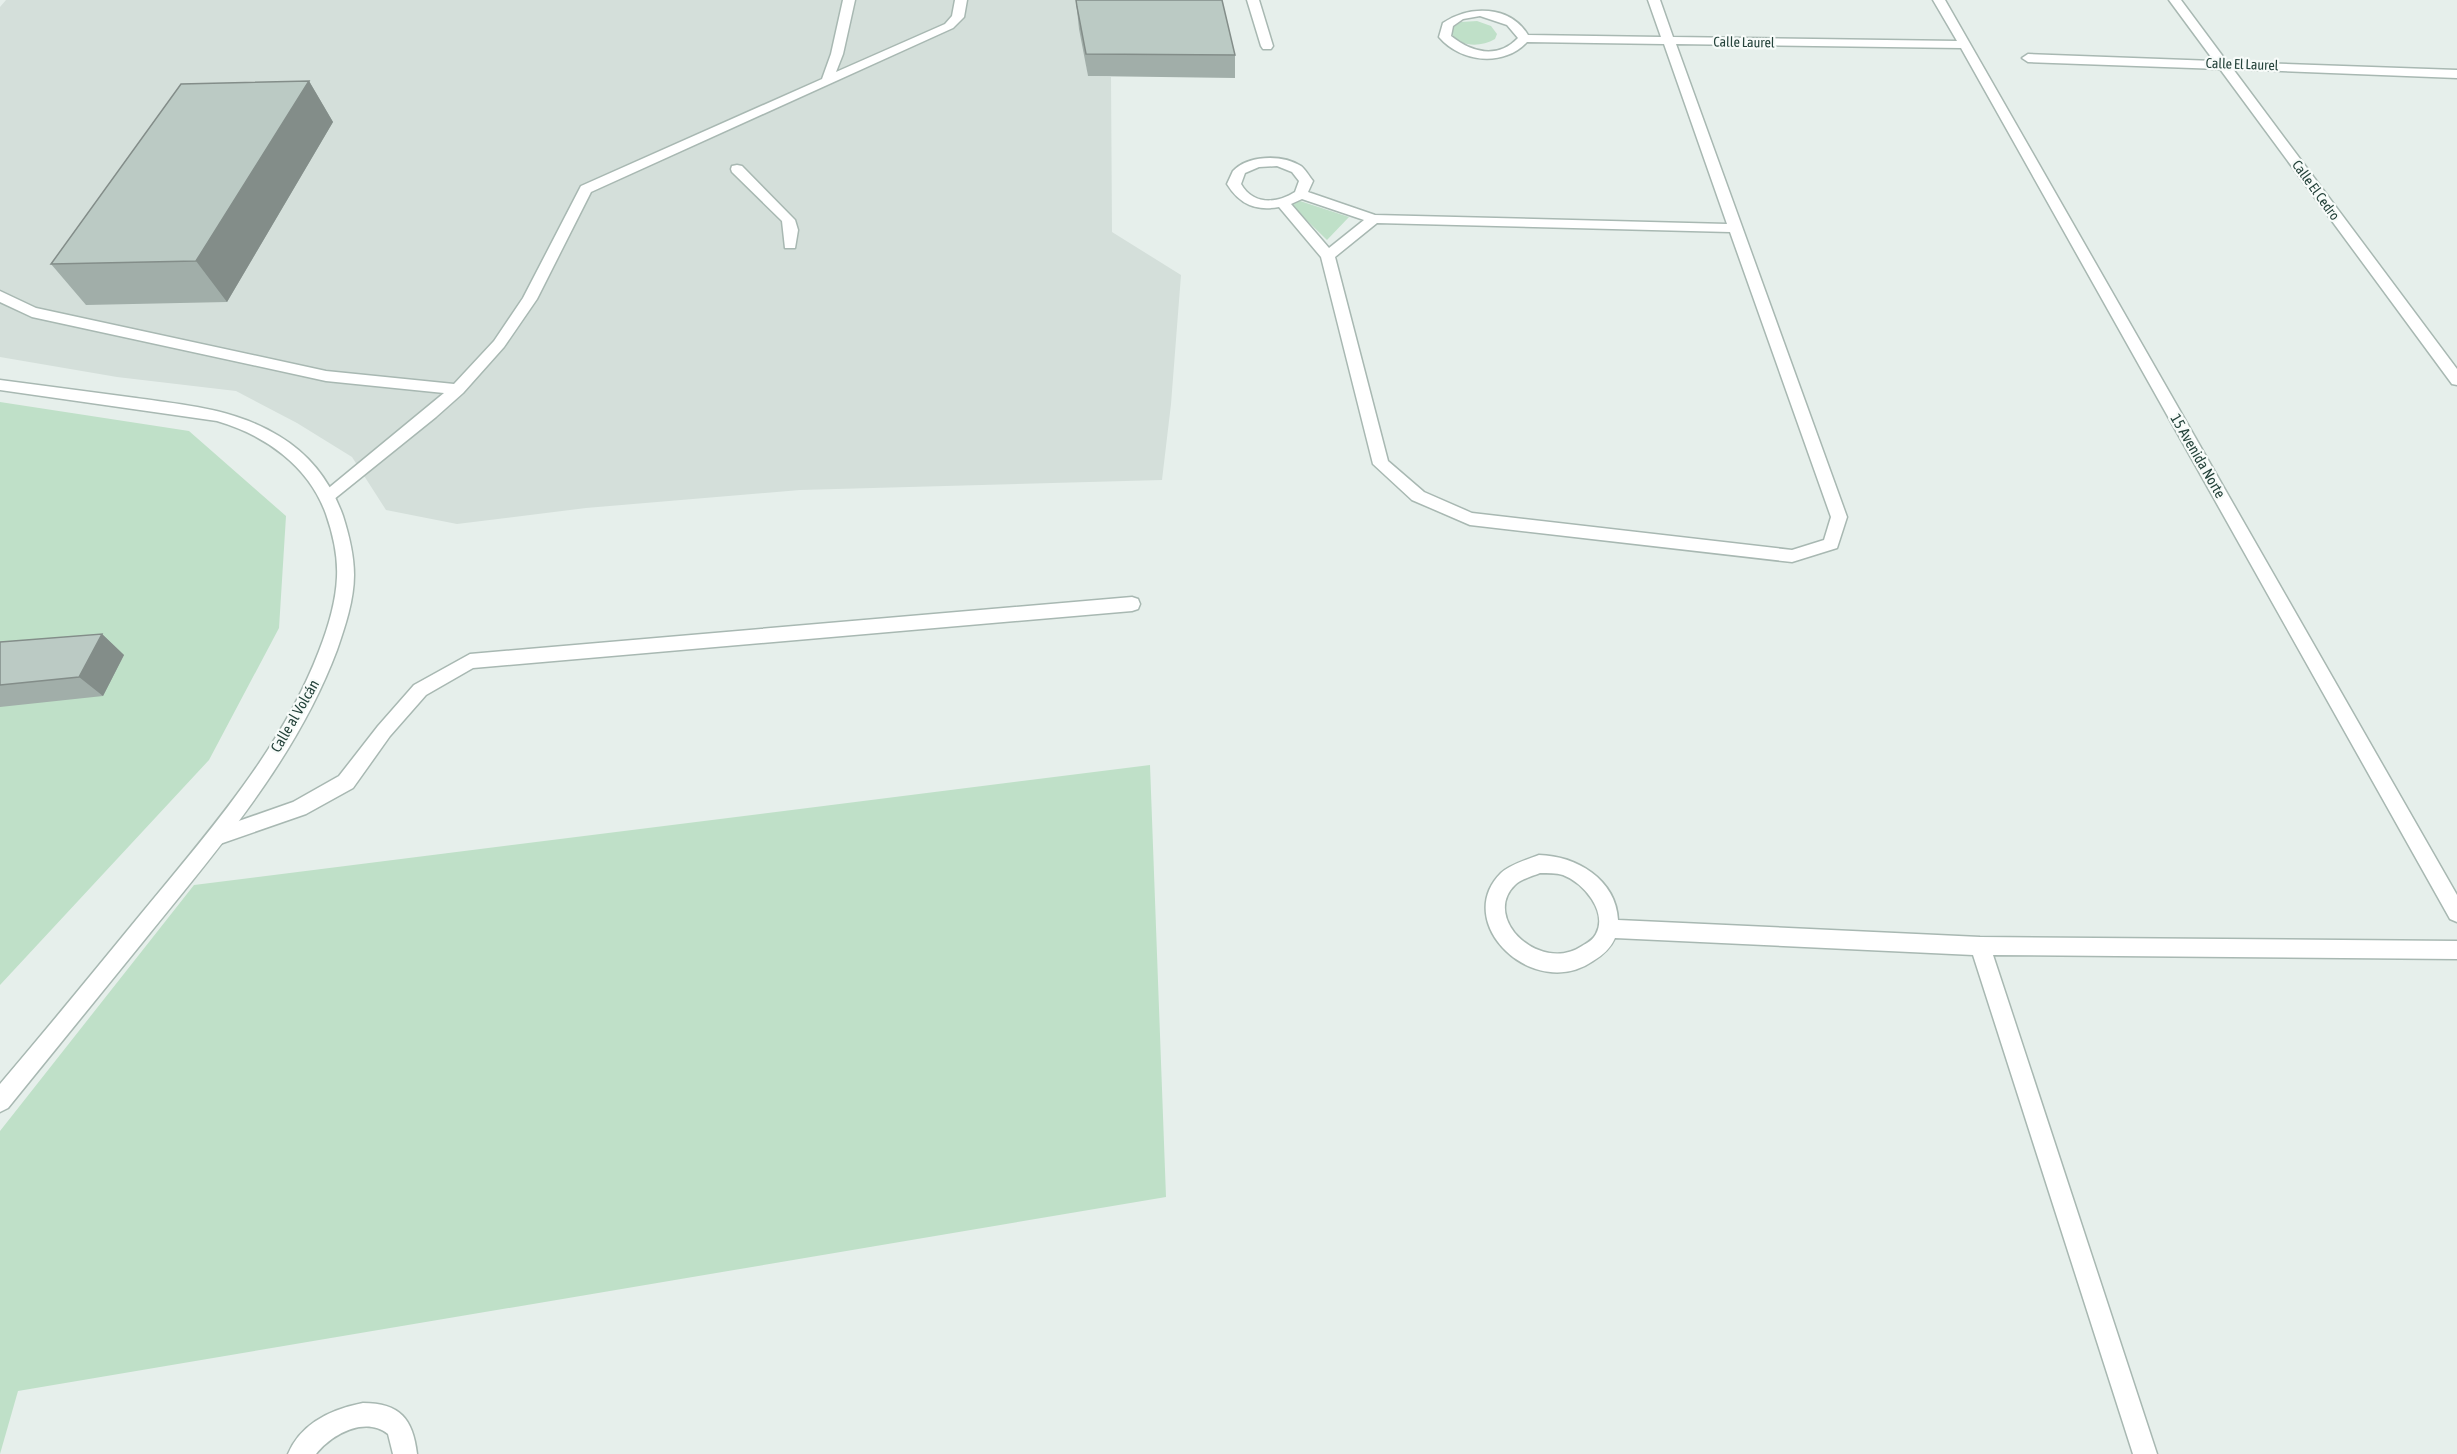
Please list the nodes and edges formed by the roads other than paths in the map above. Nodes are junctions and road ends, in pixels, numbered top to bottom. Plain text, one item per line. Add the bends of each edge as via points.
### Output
1 (849, 0) edge
2 (961, 0) edge
3 (1253, 0) edge
4 (1654, 0) edge
5 (1939, 0) edge
6 (2175, 0) edge
7 (1524, 38) junction
8 (1669, 41) junction
9 (1965, 45) junction
10 (1267, 46) dead end
11 (2028, 58) dead end
12 (2223, 63) junction
13 (2457, 74) edge
14 (827, 81) junction
15 (737, 170) dead end
16 (1301, 194) junction
17 (1283, 203) junction
18 (1374, 219) junction
19 (1735, 228) junction
20 (790, 245) dead end
21 (1328, 256) junction
22 (0, 296) edge
23 (2457, 380) edge
24 (0, 385) edge
25 (458, 389) junction
26 (327, 496) junction
27 (1132, 604) dead end
28 (217, 837) junction
29 (2457, 913) edge
30 (1608, 929) junction
31 (1980, 946) junction
32 (2457, 950) edge
33 (0, 1101) edge
34 (300, 1454) edge
35 (405, 1454) edge
36 (2145, 1454) edge

1 - 14 street
2 - 14 street via 958,17 949,26
3 - 10 street
4 - 8 street
5 - 9 street, 15 Avenida Norte
6 - 12 street, Calle El Cedro
7 - 7 street via 1516,49 1498,55 1476,55 1456,48 1445,37 1447,25 1460,16 1480,13 1502,17 1518,26
7 - 8 street, Calle Laurel
8 - 9 street, Calle Laurel
8 - 19 street
9 - 29 street, 15 Avenida Norte
11 - 12 street, Calle El Laurel
12 - 13 street, Calle El Laurel
12 - 23 street, Calle El Cedro
14 - 25 street via 586,189 530,299 499,344
15 - 20 street via 788,220
16 - 17 street
16 - 17 street via 1306,181 1297,169 1278,162 1257,163 1239,171 1234,184 1242,196 1260,204
16 - 18 street
17 - 21 street
18 - 19 street
18 - 21 street
19 - 21 street via 1839,517 1831,544 1792,556 1470,519 1418,496 1381,464
22 - 25 street via 32,312 326,376
24 - 26 street, Calle al Volcán via 217,416 259,431 290,452 310,469
25 - 26 street
26 - 28 street, Calle al Volcán via 345,556 345,583 330,648 314,688
27 - 28 street via 470,661 420,690 346,782 298,808
28 - 33 street, Calle al Volcán
30 - 30 street via 1602,944 1573,964 1535,961 1504,938 1496,921 1494,904 1498,889 1508,876 1522,868 1557,864 1575,871 1601,896 1608,912
30 - 31 street
31 - 32 street
31 - 36 street
34 - 35 street via 320,1431 346,1417 373,1413 394,1422 405,1441

